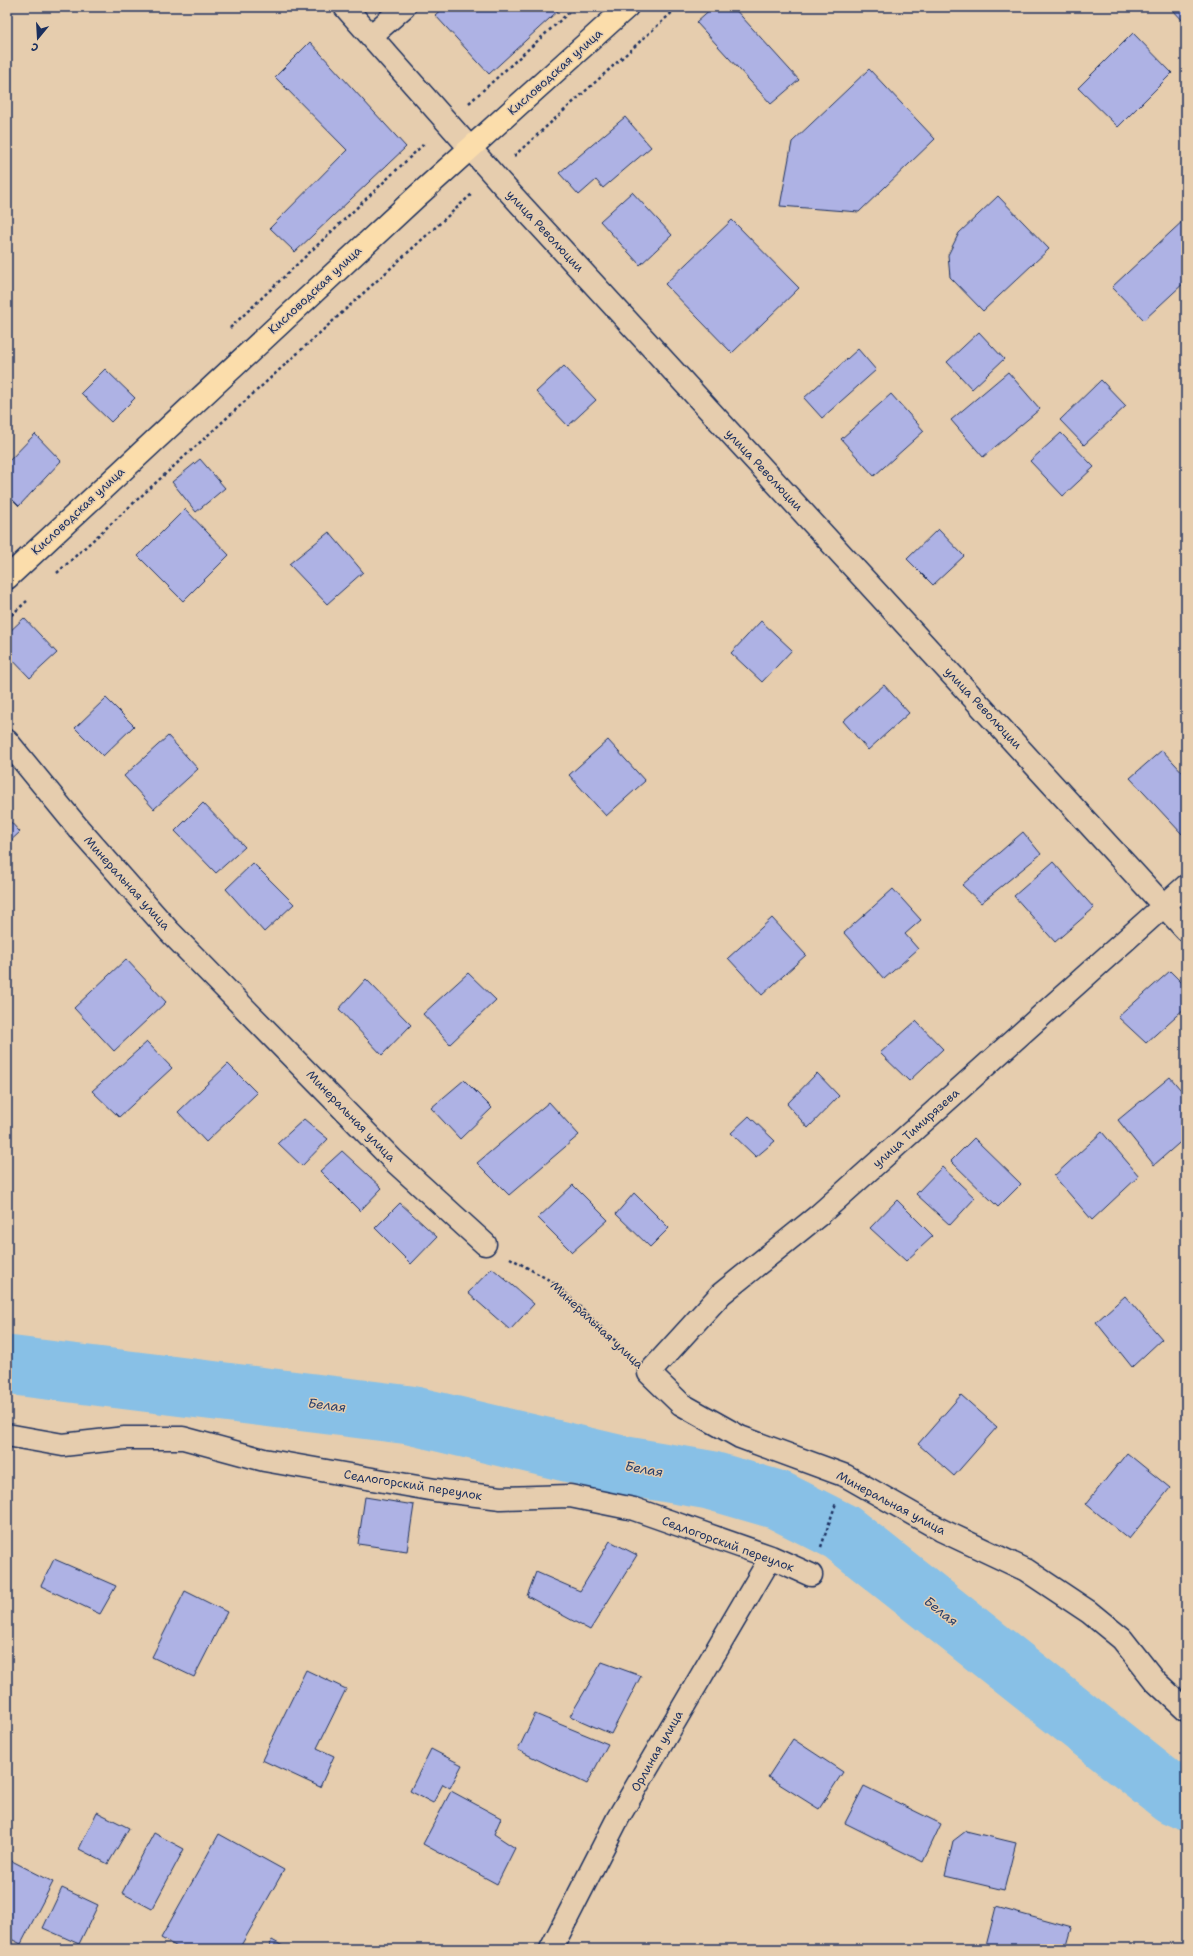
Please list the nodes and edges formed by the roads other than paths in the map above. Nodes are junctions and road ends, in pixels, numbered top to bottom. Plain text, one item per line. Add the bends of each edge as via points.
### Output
1 (345, 7) edge
2 (404, 7) edge
3 (627, 7) edge
4 (371, 36) junction
5 (470, 149) junction
6 (7, 578) edge
7 (7, 741) edge
8 (1186, 886) edge
9 (1164, 906) junction
10 (1186, 930) edge
11 (485, 1244) road end
12 (649, 1373) joint
13 (7, 1435) edge
14 (771, 1557) junction
15 (811, 1575) road end
16 (1186, 1710) edge
17 (551, 1949) edge

1 - 4 street, улица Революции
2 - 4 street
3 - 5 main road, Кисловодская улица
4 - 5 street, улица Революции
5 - 6 main road, Кисловодская улица
5 - 9 street, улица Революции
7 - 11 street, Минеральная улица via 80,830 170,931 394,1160
8 - 9 street, улица Тимирязева
9 - 10 street, улица Революции
9 - 12 street, улица Тимирязева via 819,1215 721,1294
12 - 16 street, Минеральная улица via 682,1404 740,1437 846,1476 941,1530 1026,1570 1089,1612 1122,1639 1155,1681
13 - 14 street, Седлогорский переулок via 63,1446 125,1438 183,1438 264,1460 435,1490 500,1498 570,1496 634,1510
14 - 15 street, Седлогорский переулок
14 - 17 street, Орлиная улица via 618,1818

